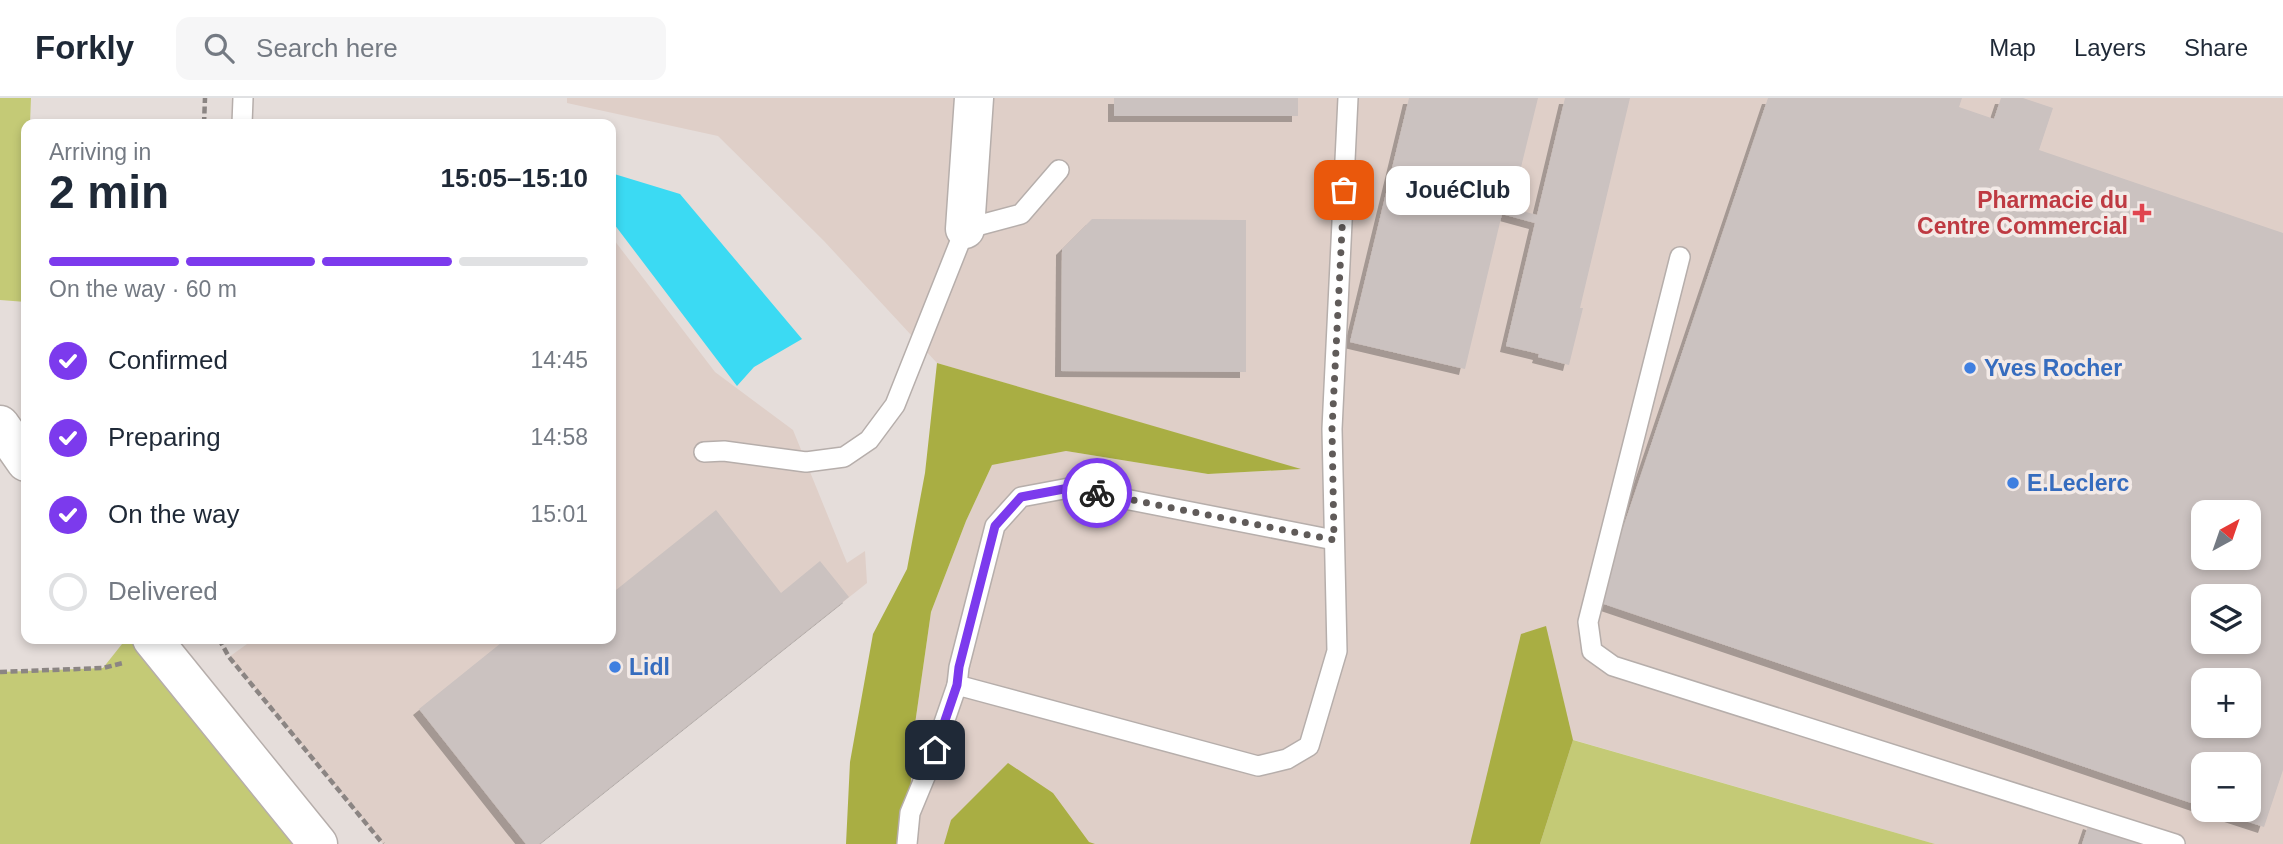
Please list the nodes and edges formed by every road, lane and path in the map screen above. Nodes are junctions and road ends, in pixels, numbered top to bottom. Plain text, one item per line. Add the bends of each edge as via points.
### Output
1 (205, 98) edge
2 (243, 98) edge
3 (974, 98) edge
4 (1348, 98) edge
5 (204, 119) edge
6 (242, 119) edge
7 (1059, 170) dead end
8 (965, 229) junction
9 (1680, 257) dead end
10 (0, 425) edge
11 (704, 452) dead end
12 (21, 455) edge
13 (1334, 540) junction
14 (154, 644) edge
15 (156, 644) edge
16 (222, 644) edge
17 (0, 672) edge
18 (957, 685) junction
19 (318, 844) edge
20 (383, 844) edge
21 (907, 844) edge
22 (2175, 844) edge

1 - 5 path
2 - 6 lane
3 - 8 street
4 - 13 lane via 1332,429
7 - 8 lane via 1021,214
8 - 11 lane via 895,405 869,440 844,457 806,461
9 - 22 lane via 1588,622 1591,651 1613,666
10 - 12 street
13 - 18 lane via 1069,488 1021,497 995,526
13 - 18 lane via 1337,651 1309,746 1287,760 1258,766
14 - 17 path via 139,659 103,668
15 - 19 street
16 - 20 path
18 - 21 lane via 909,813

